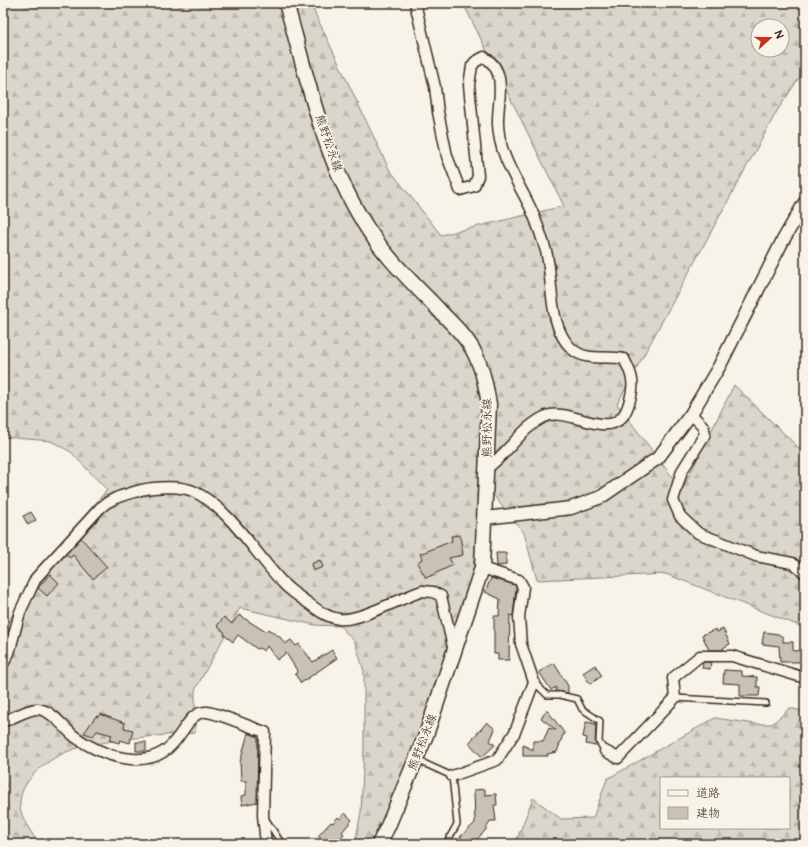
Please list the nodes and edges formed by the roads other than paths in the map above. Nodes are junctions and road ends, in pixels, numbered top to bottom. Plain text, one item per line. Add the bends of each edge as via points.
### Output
1 (286, 3) edge
2 (415, 3) edge
3 (805, 202) edge
4 (691, 414) junction
5 (487, 468) junction
6 (485, 518) junction
7 (482, 568) junction
8 (805, 572) edge
9 (454, 651) junction
10 (3, 664) edge
11 (805, 678) edge
12 (534, 682) junction
13 (676, 698) junction
14 (766, 703) dead end
15 (3, 717) edge
16 (605, 752) joint
17 (416, 760) junction
18 (452, 776) junction
19 (263, 815) junction
20 (266, 844) edge
21 (282, 844) edge
22 (379, 844) edge
23 (446, 844) edge

1 - 5 main road, 熊野松永線 via 331,154 363,222 382,251 463,335 475,354 489,404
2 - 5 street via 435,87 447,156 460,190 474,186 478,176 469,85 472,66 484,57 492,62 497,72 501,98 498,123 501,145 510,171 528,202 541,234 548,260 553,311 564,340 580,355 594,358 614,356 624,359 632,376 632,393 627,412 622,419 604,425 566,416 544,417
3 - 4 street via 720,365
4 - 6 street via 658,458 601,497 571,508
4 - 8 street via 703,426 705,434 682,471 673,500 680,516 698,533 756,556 792,563
5 - 6 main road, 熊野松永線
6 - 7 main road, 熊野松永線
7 - 9 main road, 熊野松永線
7 - 12 street via 519,580 524,587 519,617 521,644
9 - 10 street via 441,596 422,591 353,618 339,619 322,614 284,584 228,519 208,500 193,491 172,487 148,488 120,496 108,500 100,508 36,578 20,612 9,653
9 - 17 main road, 熊野松永線
11 - 13 street via 732,656 700,656 673,678
12 - 16 lane via 547,695 576,699 582,709 600,721 598,742
12 - 18 street via 515,732 497,760
13 - 14 lane
13 - 16 street via 618,758
15 - 19 street via 7,720 37,708 48,712 74,735 98,749 123,758 147,760 166,751 176,742 196,714 207,712 265,732
17 - 18 lane
17 - 22 main road, 熊野松永線
18 - 23 lane via 457,824
19 - 20 street
19 - 21 lane

